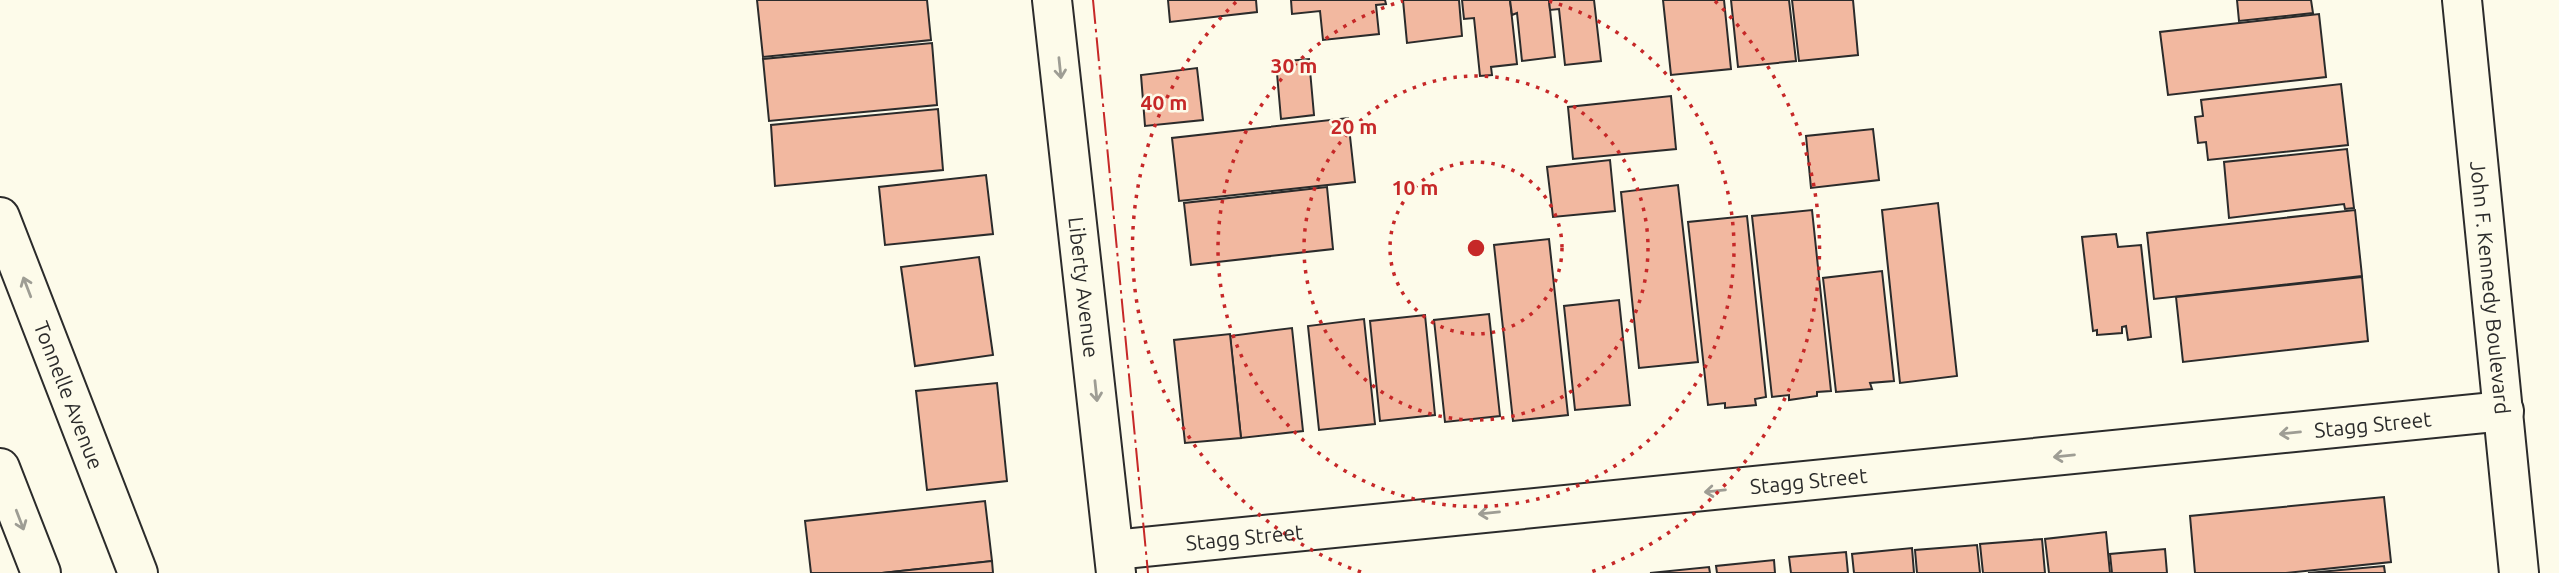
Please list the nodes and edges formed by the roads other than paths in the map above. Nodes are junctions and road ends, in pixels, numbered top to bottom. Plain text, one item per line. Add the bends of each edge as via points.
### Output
1 (1052, 0) edge
2 (2462, 0) edge
3 (0, 217) edge
4 (2504, 411) junction
5 (0, 468) edge
6 (115, 510) junction
7 (1115, 561) edge
8 (41, 573) edge
9 (138, 573) edge
10 (146, 573) edge
11 (2519, 573) edge

1 -> 7 main road, Liberty Avenue
2 - 4 main road, John F. Kennedy Boulevard
6 -> 3 main road, Tonnelle Avenue
4 -> 7 main road, Stagg Street
4 - 11 main road, John F. Kennedy Boulevard
5 -> 8 main road
6 - 9 main road, Tonnelle Avenue
6 - 10 main road

